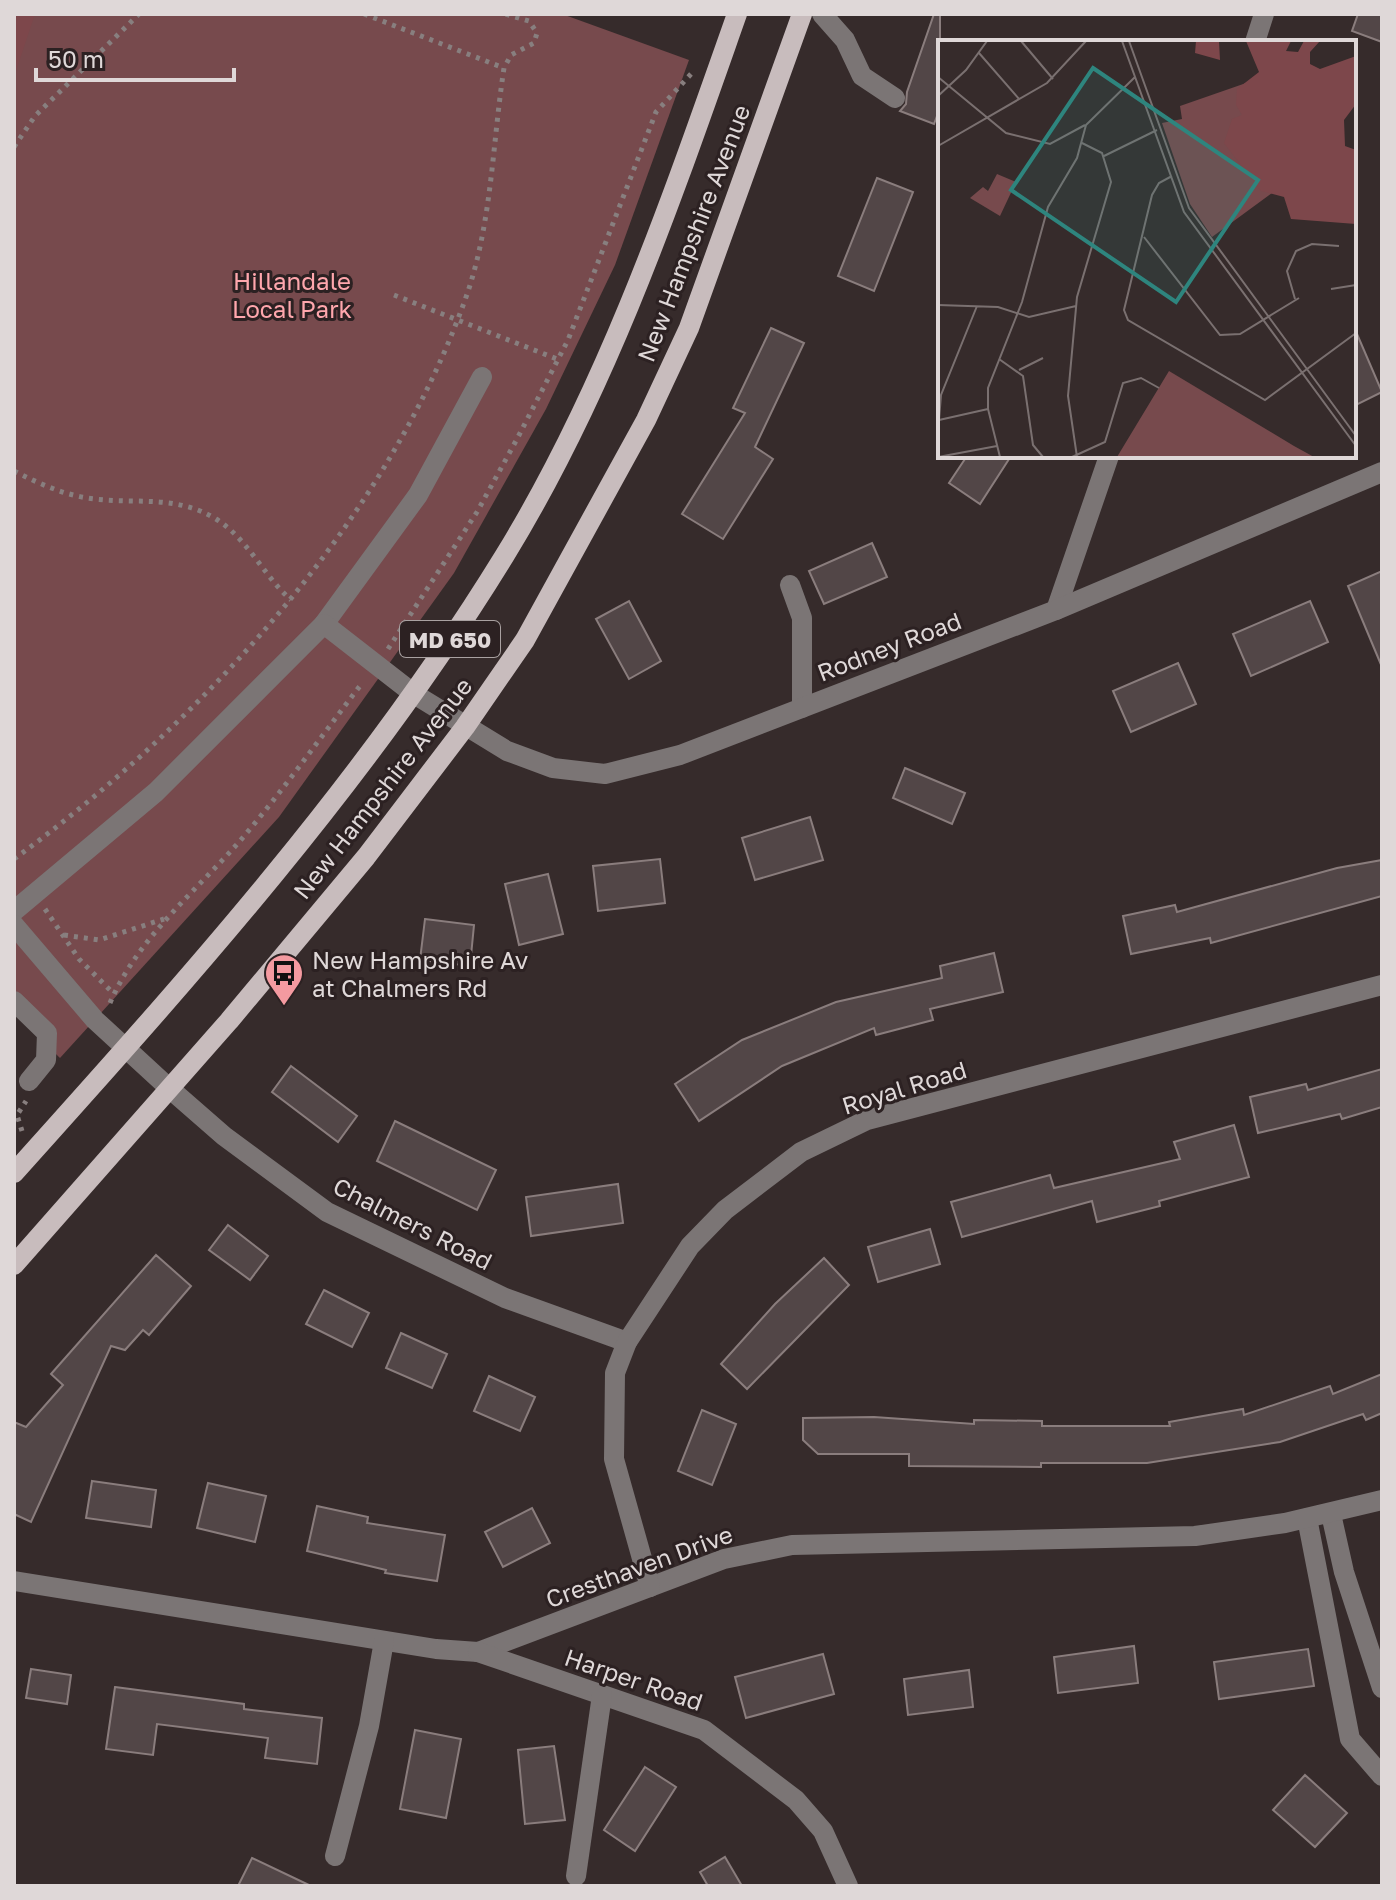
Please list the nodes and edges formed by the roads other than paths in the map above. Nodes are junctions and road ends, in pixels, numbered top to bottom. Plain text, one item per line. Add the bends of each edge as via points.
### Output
1 (737, 14) edge
2 (802, 14) edge
3 (822, 14) edge
4 (1264, 14) edge
5 (1256, 40) edge
6 (895, 98) dead end
7 (482, 377) dead end
8 (1108, 458) edge
9 (1382, 472) edge
10 (790, 585) dead end
11 (1056, 610) junction
12 (324, 624) junction
13 (414, 694) junction
14 (802, 708) junction
15 (465, 727) junction
16 (14, 911) edge
17 (14, 925) edge
18 (1382, 985) edge
19 (14, 1001) edge
20 (126, 1048) junction
21 (169, 1088) junction
22 (29, 1089) road end
23 (14, 1173) edge
24 (14, 1265) edge
25 (627, 1342) junction
26 (1382, 1500) edge
27 (1331, 1514) junction
28 (1307, 1518) junction
29 (14, 1581) edge
30 (650, 1587) junction
31 (384, 1641) junction
32 (478, 1652) junction
33 (1382, 1688) edge
34 (602, 1695) junction
35 (1382, 1776) edge
36 (335, 1856) dead end
37 (576, 1876) dead end
38 (848, 1886) edge

1 - 13 main road, New Hampshire Avenue / MD 650 via 677,184 589,398 506,553
2 - 15 main road, New Hampshire Avenue / MD 650 via 689,328 646,420 525,640
3 - 6 street via 845,40 862,76
4 - 5 street
7 - 12 street via 418,495
8 - 11 street
9 - 11 street, Rodney Road
10 - 14 street via 802,618
11 - 14 street, Rodney Road
12 - 13 street, Rodney Road
12 - 16 street via 156,792
13 - 15 street, Rodney Road
13 - 20 main road, New Hampshire Avenue / MD 650 via 268,884
14 - 15 street, Rodney Road via 680,755 605,774 553,768 507,751
15 - 21 main road, New Hampshire Avenue / MD 650 via 366,857
17 - 20 street, Chalmers Road via 95,1020
18 - 25 street, Royal Road via 867,1120 801,1152 725,1210 690,1246
19 - 22 street via 47,1033 46,1060
20 - 21 street, Chalmers Road
20 - 23 main road, New Hampshire Avenue / MD 650
21 - 24 main road, New Hampshire Avenue / MD 650
21 - 25 street, Chalmers Road via 327,1212 505,1298
25 - 30 street, Royal Road via 615,1373 614,1459
26 - 27 street, Cresthaven Drive
27 - 28 street, Cresthaven Drive
27 - 33 street
28 - 30 street, Cresthaven Drive via 1195,1536 792,1545 724,1559
28 - 35 street via 1350,1739
29 - 31 street, Cresthaven Drive
30 - 32 street, Cresthaven Drive
31 - 32 street, Cresthaven Drive
31 - 36 street via 369,1726
32 - 34 street, Harper Road
34 - 37 street
34 - 38 street, Harper Road via 704,1730 796,1800 823,1831

